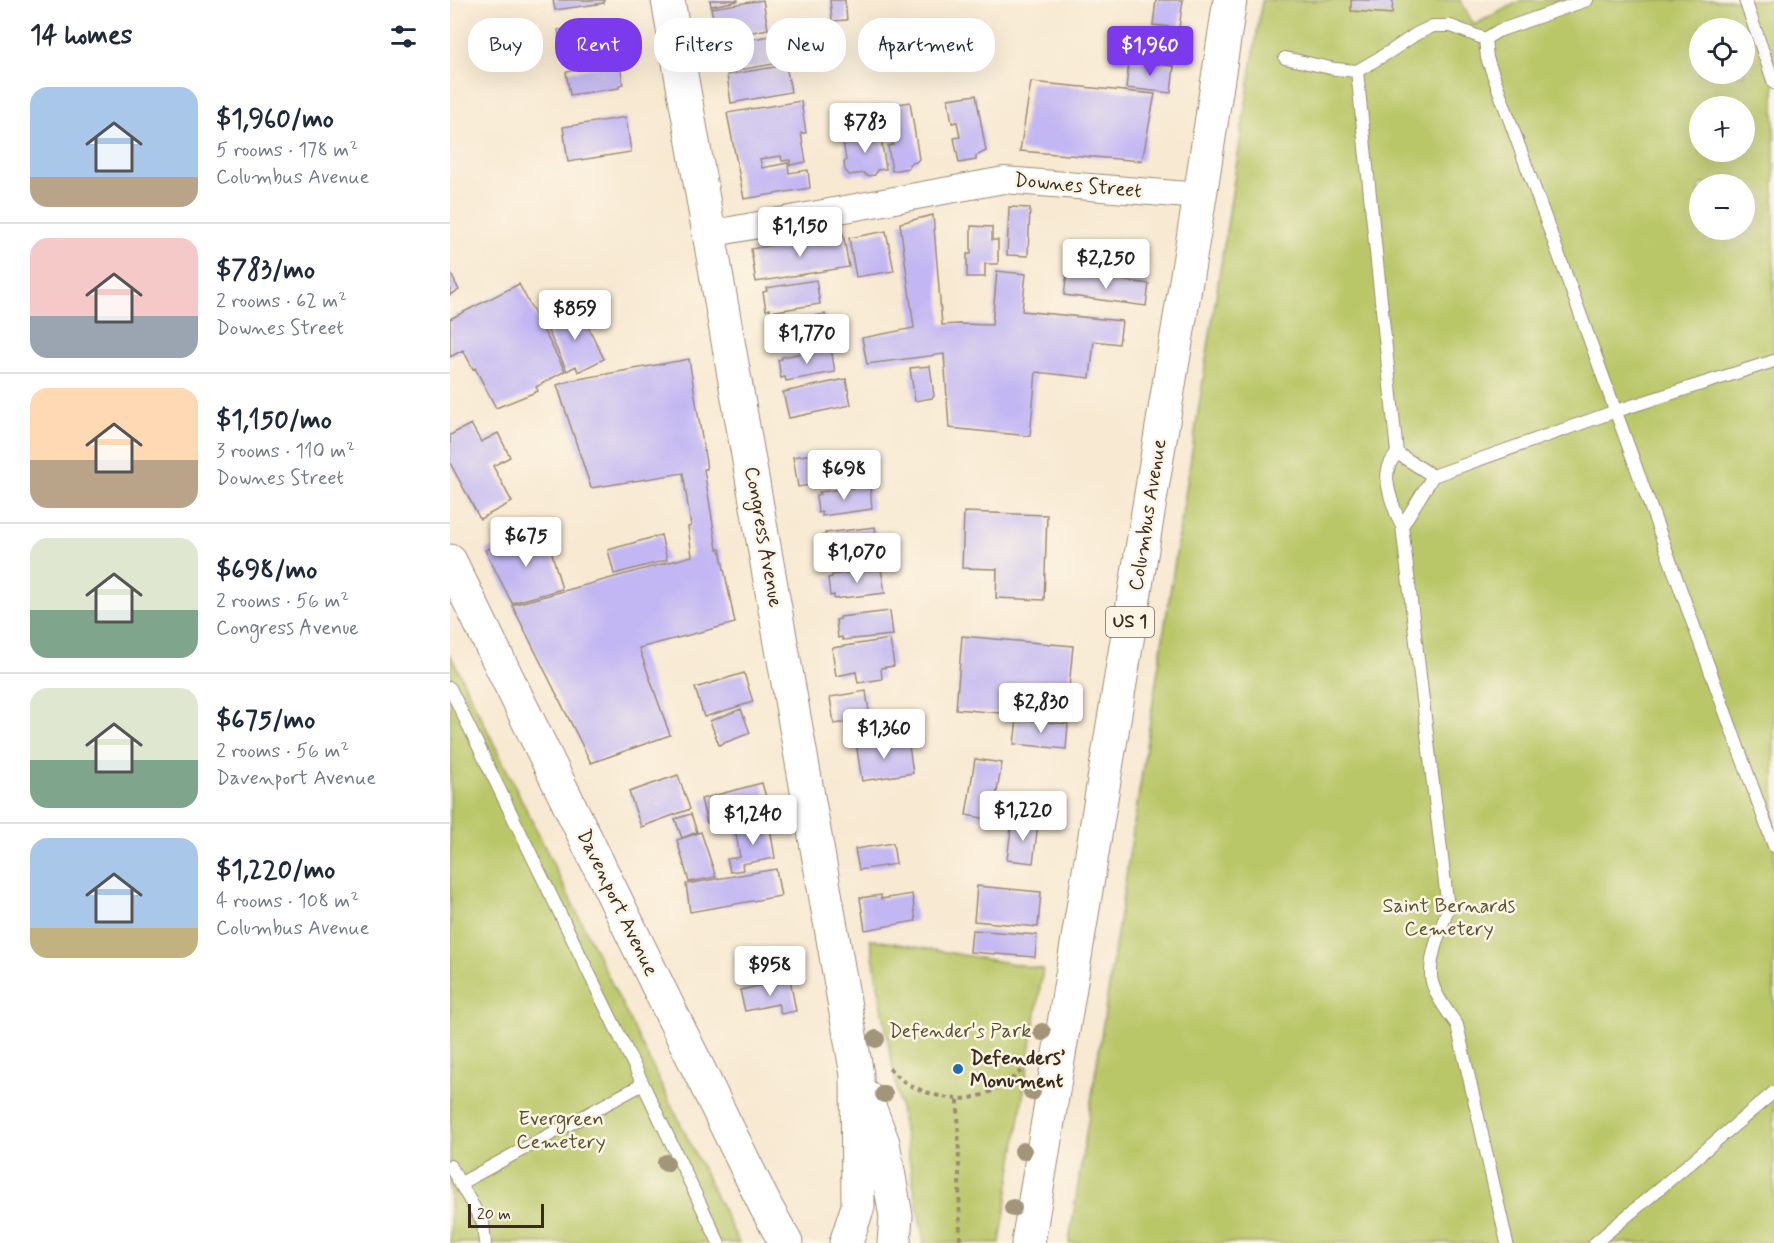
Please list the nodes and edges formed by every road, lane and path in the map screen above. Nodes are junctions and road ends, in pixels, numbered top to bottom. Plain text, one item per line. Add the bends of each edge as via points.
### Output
1 (668, 0) edge
2 (1230, 0) edge
3 (1587, 0) edge
4 (1745, 0) edge
5 (1485, 39) junction
6 (1285, 58) dead end
7 (1358, 71) junction
8 (1774, 83) edge
9 (1200, 196) junction
10 (709, 234) junction
11 (1774, 361) edge
12 (1616, 411) junction
13 (1397, 453) junction
14 (1433, 476) junction
15 (1402, 526) junction
16 (450, 561) edge
17 (450, 688) edge
18 (1774, 846) edge
19 (1031, 1063) dead end
20 (889, 1068) dead end
21 (857, 1075) junction
22 (643, 1084) junction
23 (1774, 1092) edge
24 (958, 1100) junction
25 (450, 1166) edge
26 (461, 1183) junction
27 (485, 1243) edge
28 (719, 1243) edge
29 (786, 1243) edge
30 (846, 1243) edge
31 (894, 1243) edge
32 (960, 1243) edge
33 (1028, 1243) edge
34 (1507, 1243) edge
35 (1595, 1243) edge

1 - 10 main road, Congress Avenue
2 - 9 main road, Columbus Avenue / US 1
3 - 5 lane
4 - 8 lane
5 - 7 lane via 1451,26 1433,26
5 - 12 lane via 1487,58
6 - 7 lane
7 - 13 lane
9 - 10 street, Downes Street via 1004,180
9 - 33 main road, Columbus Avenue / US 1
10 - 21 main road, Congress Avenue
11 - 12 lane
12 - 14 lane
12 - 18 lane
13 - 14 lane
13 - 15 lane via 1387,472 1393,509
14 - 15 lane
15 - 34 lane via 1448,908 1435,946 1431,978 1441,1004 1457,1025
16 - 29 main road, Davenport Avenue
17 - 22 lane
19 - 24 path via 1001,1087
20 - 24 path via 921,1091
21 - 30 main road, Congress Avenue via 858,1206
21 - 31 main road, Congress Avenue via 883,1143 896,1216
22 - 26 lane
22 - 28 lane
23 - 35 lane
24 - 32 path
25 - 26 lane
26 - 27 lane via 483,1223

